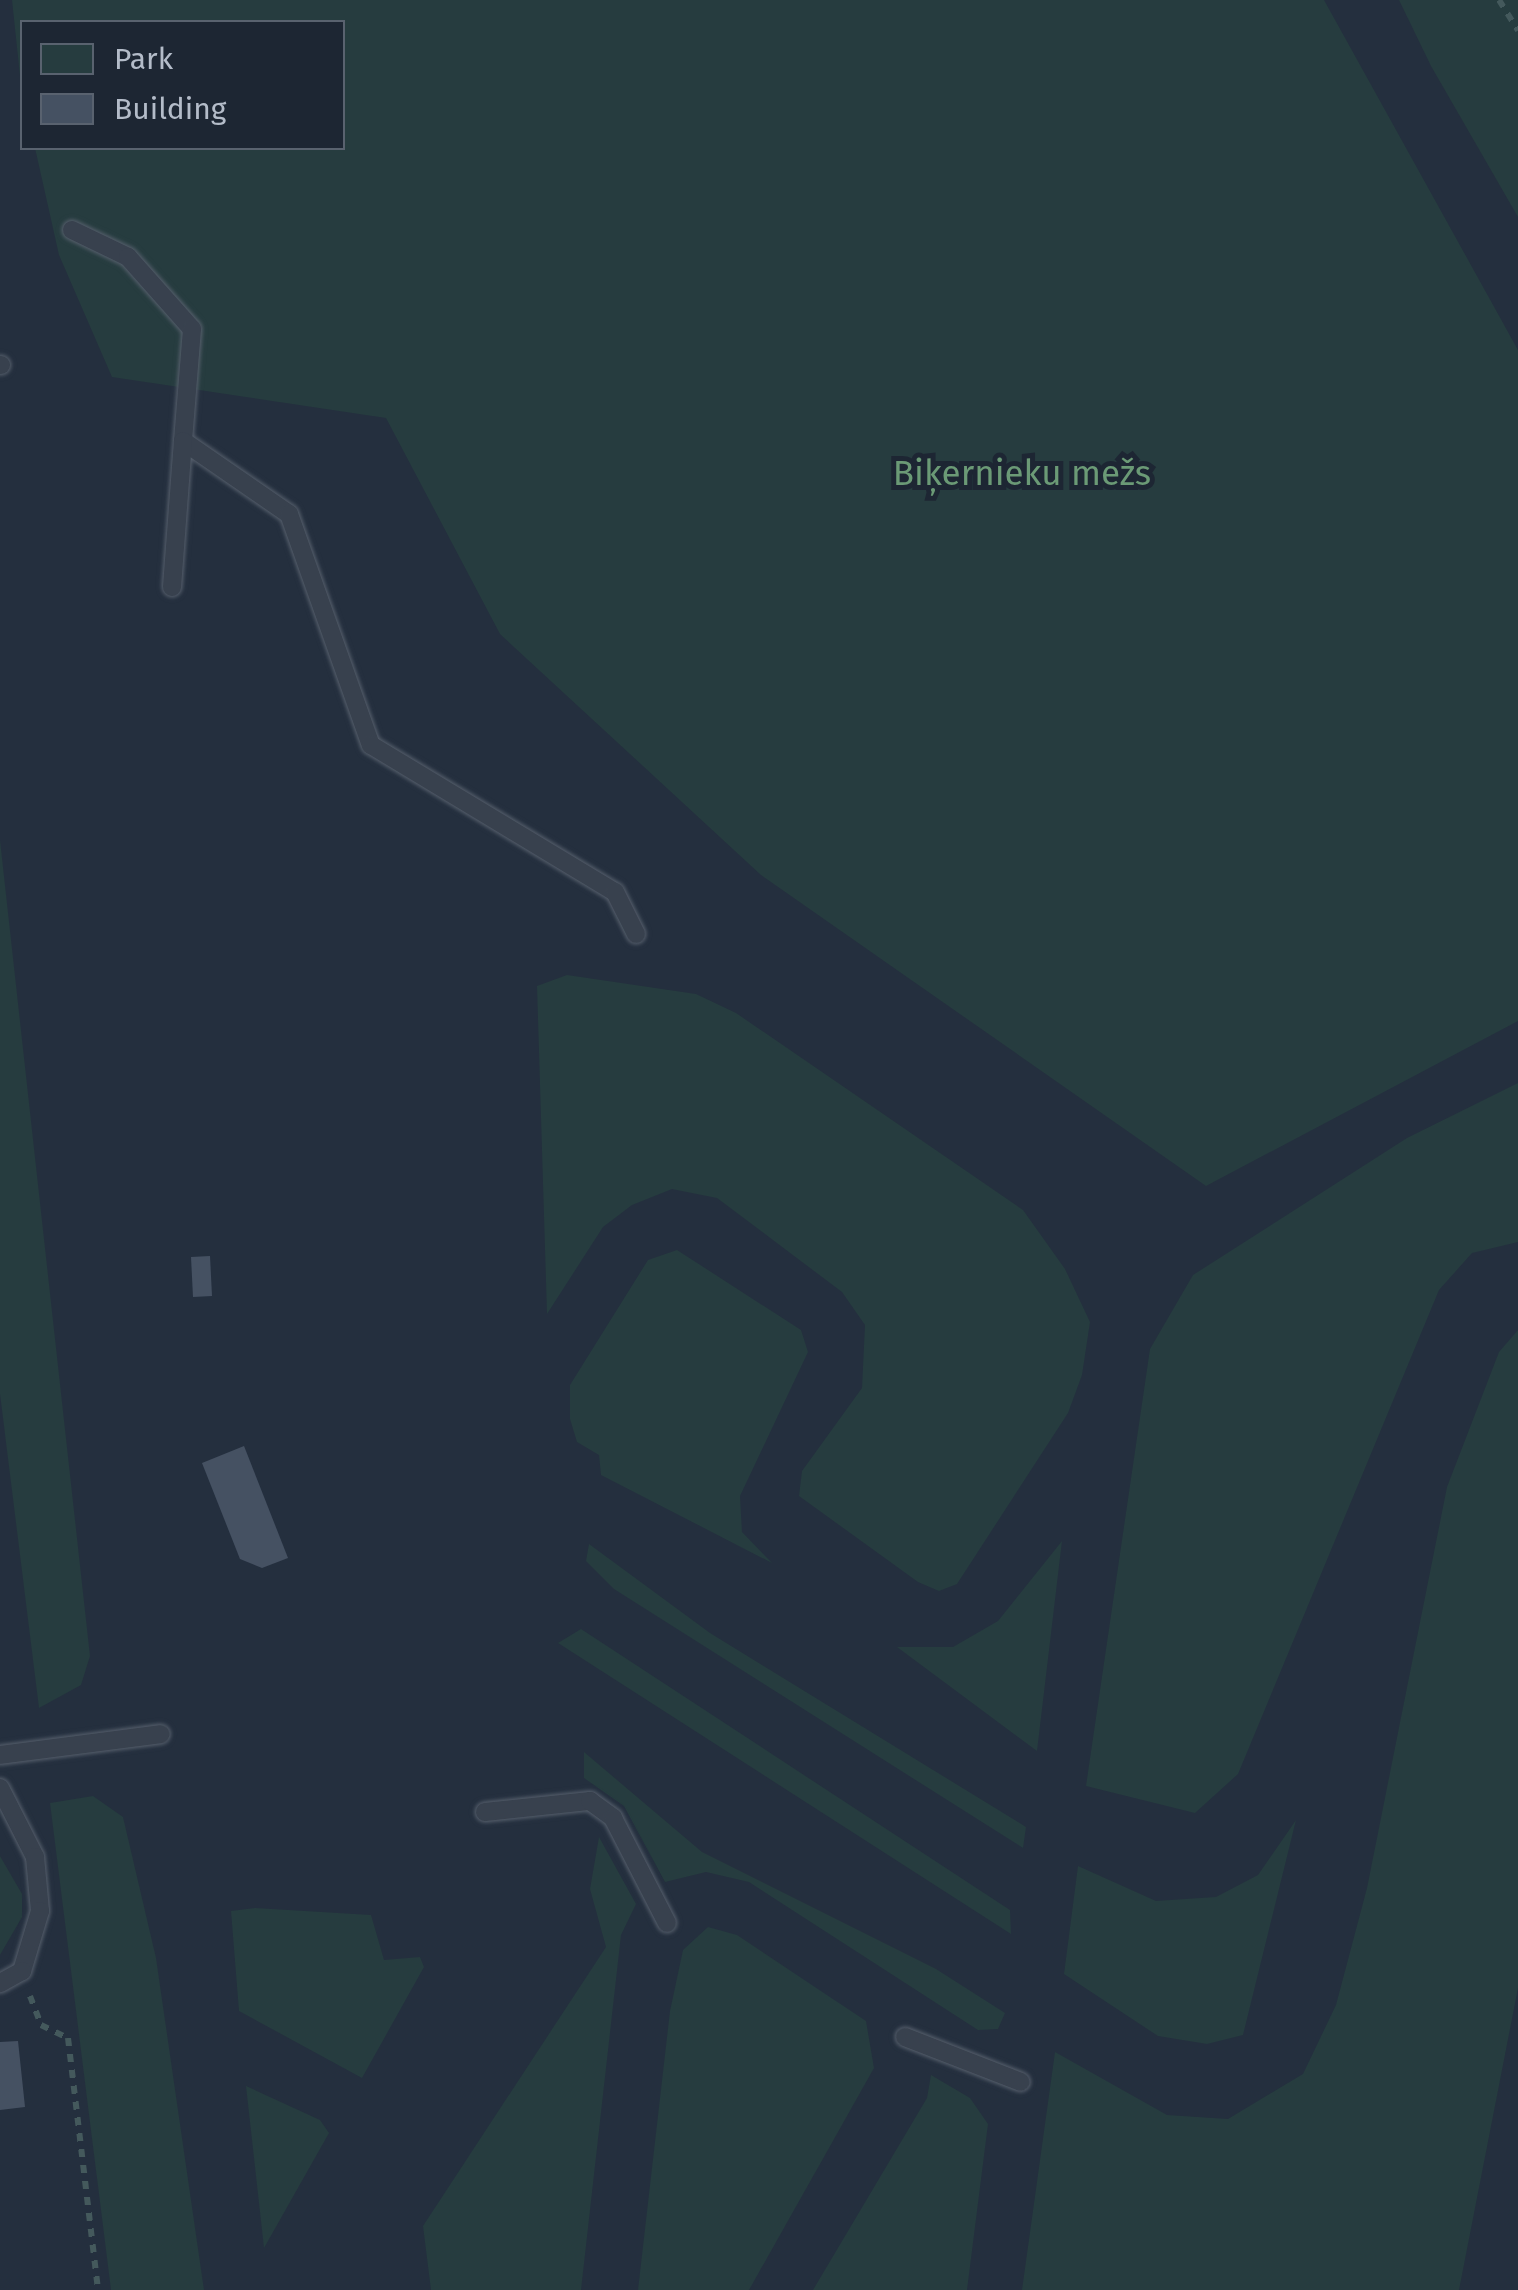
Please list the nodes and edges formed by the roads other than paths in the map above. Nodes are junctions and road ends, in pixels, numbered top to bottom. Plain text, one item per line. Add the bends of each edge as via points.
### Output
1 (72, 230) dead end
2 (183, 441) junction
3 (172, 587) dead end
4 (636, 934) dead end
5 (161, 1734) dead end
6 (0, 1755) edge
7 (0, 1788) edge
8 (485, 1812) dead end
9 (668, 1923) dead end
10 (0, 1984) edge
11 (905, 2036) dead end
12 (1020, 2082) dead end

1 - 2 lane via 128,256 192,328
2 - 3 lane
2 - 4 lane via 289,514 372,746 616,892
5 - 6 lane
7 - 10 lane via 36,1857 38,1940 22,1971
8 - 9 lane via 590,1800 613,1818
11 - 12 lane

